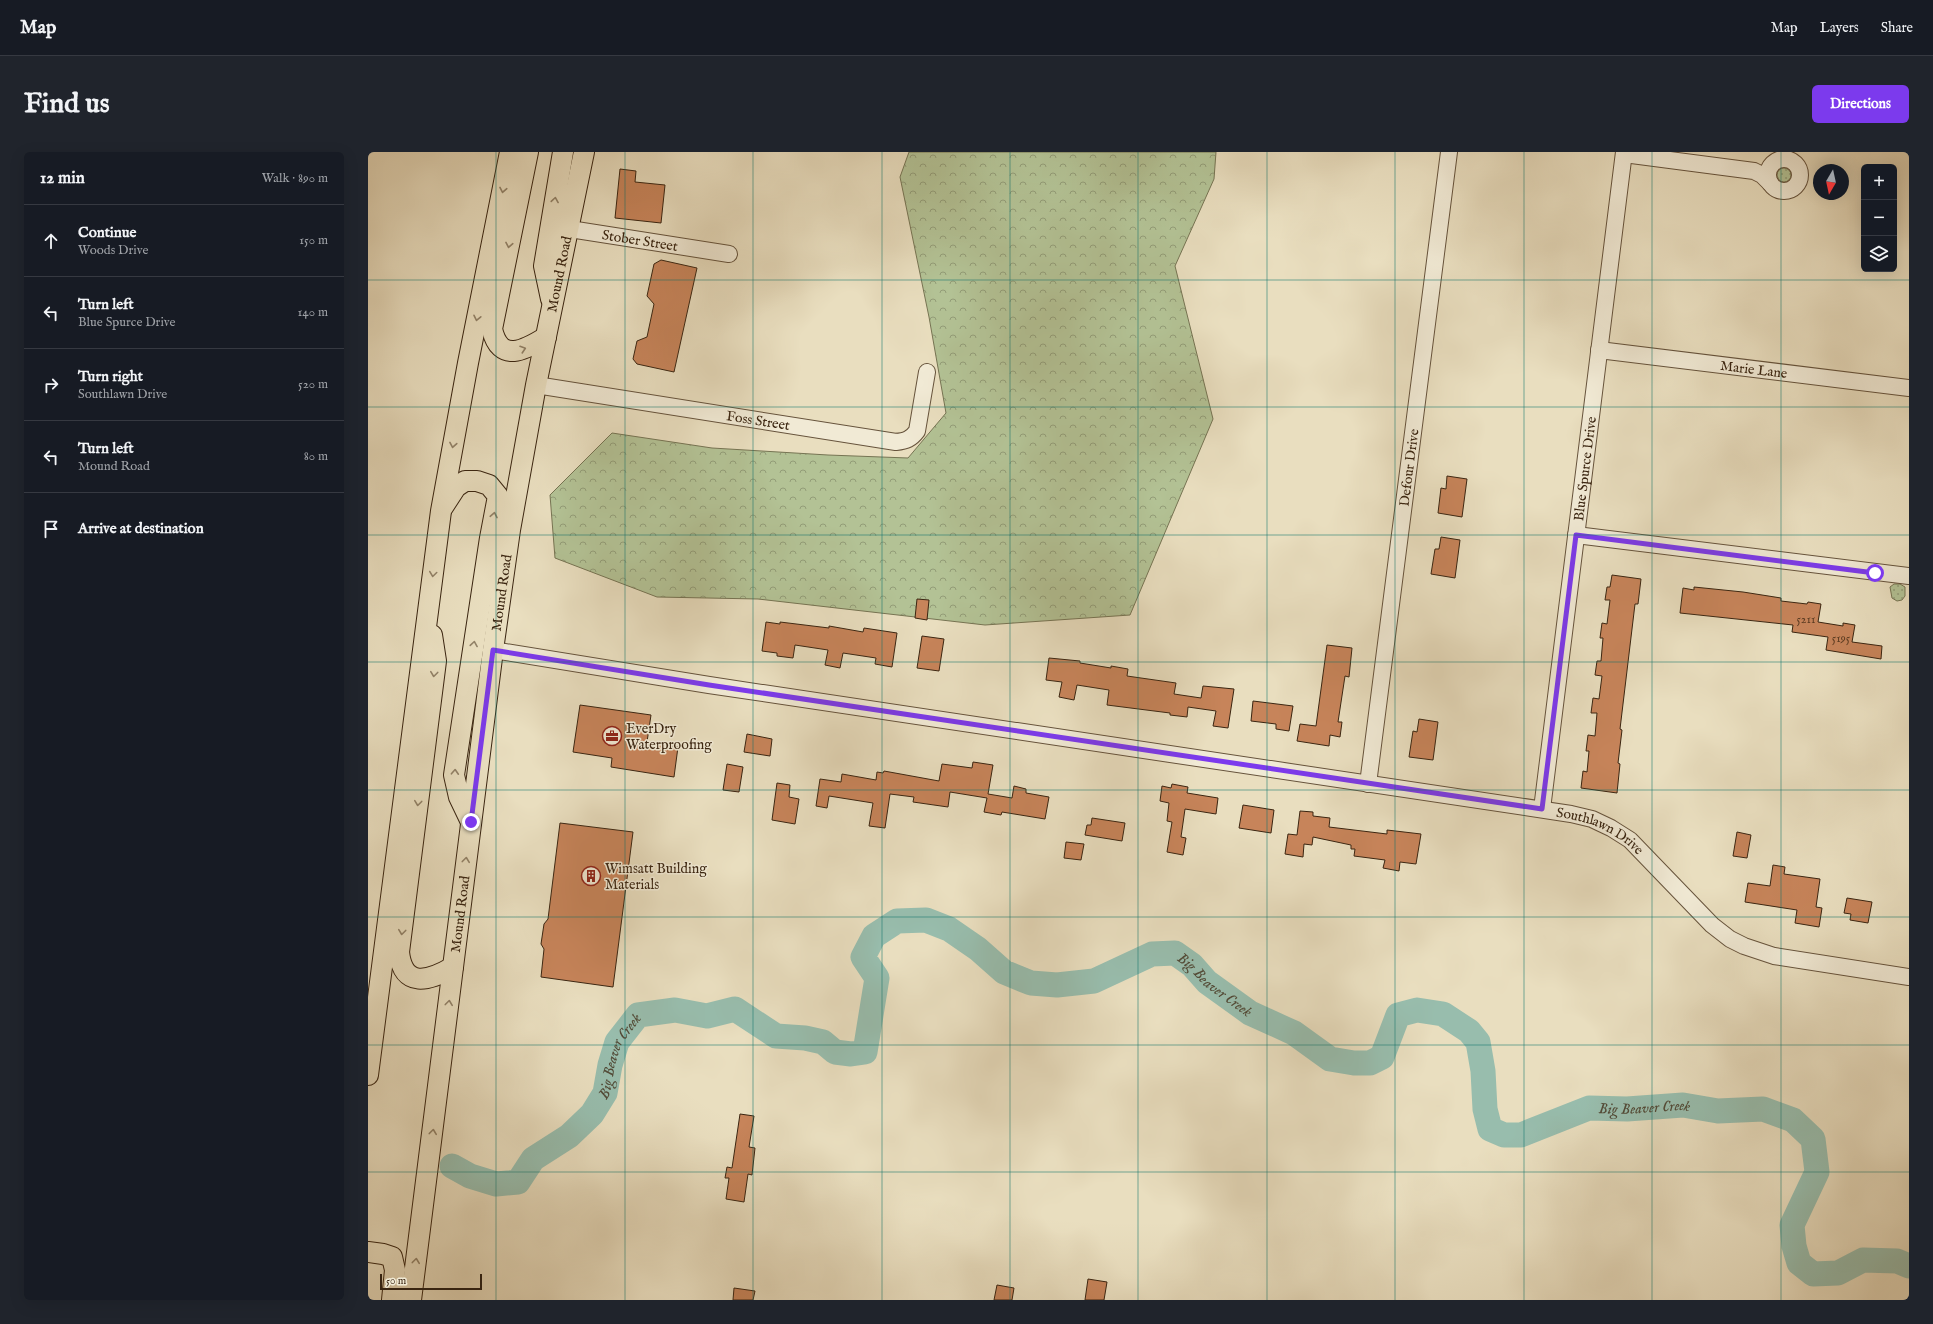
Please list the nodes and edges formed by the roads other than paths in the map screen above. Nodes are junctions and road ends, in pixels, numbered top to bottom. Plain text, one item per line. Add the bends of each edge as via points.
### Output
1 (510, 152) edge
2 (528, 152) edge
3 (563, 152) edge
4 (584, 152) edge
5 (1449, 152) edge
6 (1624, 153) edge
7 (1773, 164) junction
8 (1754, 171) junction
9 (1770, 183) junction
10 (560, 227) junction
11 (729, 254) dead end
12 (546, 337) junction
13 (1600, 350) junction
14 (927, 372) dead end
15 (536, 385) junction
16 (1909, 388) edge
17 (441, 511) junction
18 (1576, 535) junction
19 (1905, 576) edge
20 (428, 607) junction
21 (493, 650) junction
22 (1368, 784) junction
23 (1542, 809) junction
24 (471, 822) junction
25 (453, 967) junction
26 (1909, 977) edge
27 (368, 1075) edge
28 (368, 1252) edge
29 (392, 1300) edge
30 (411, 1300) edge

1 -> 17 main road
2 -> 12 main road via 492,329 498,345 514,352 530,347
10 -> 3 main road
4 - 10 main road, Mound Road
5 - 22 street, Defour Drive
6 - 8 street
6 - 13 street, Blue Spurce Drive
7 - 8 street
7 - 9 street via 1768,173
7 - 9 street via 1782,159 1792,161 1799,169 1799,180 1789,190 1778,190
8 - 9 street
10 - 11 street, Stober Street
10 - 12 main road, Mound Road via 552,307
12 - 15 main road, Mound Road
13 - 16 street, Marie Lane
13 - 18 street, Blue Spurce Drive
14 - 15 street, Foss Street via 917,431 905,441 896,442
15 - 21 main road, Mound Road via 510,530
17 -> 20 main road
24 -> 17 main road via 459,797 454,775 498,496 489,485 465,481 456,487
18 - 19 street
18 - 23 street, Blue Spurce Drive
20 -> 25 main road via 436,661 399,952 400,963 406,974 417,979 439,976
20 - 27 main road
21 - 22 street, Southlawn Drive
21 - 24 main road, Mound Road
22 - 23 street, Southlawn Drive
23 - 26 street, Southlawn Drive via 1592,819 1630,840 1712,925 1744,946 1774,956
25 -> 24 main road, Mound Road
30 -> 25 main road, Mound Road
28 - 29 main road via 392,1257 395,1270

